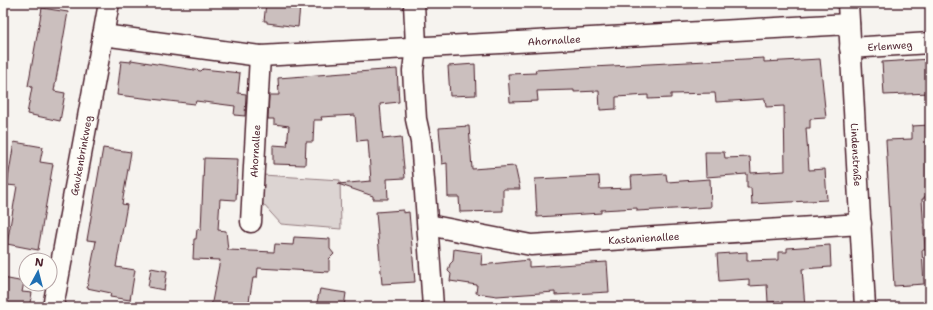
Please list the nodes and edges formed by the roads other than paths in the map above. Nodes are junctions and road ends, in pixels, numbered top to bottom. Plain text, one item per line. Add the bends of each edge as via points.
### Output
1 (108, 3) edge
2 (414, 3) edge
3 (848, 3) edge
4 (849, 24) junction
5 (103, 35) junction
6 (930, 43) edge
7 (416, 46) junction
8 (850, 48) junction
9 (260, 56) junction
10 (251, 222) dead end
11 (861, 224) junction
12 (428, 225) junction
13 (53, 307) edge
14 (433, 307) edge
15 (864, 307) edge

1 - 5 street, Gaukenbrinkweg
2 - 7 street
3 - 4 street, Lindenstraße
4 - 7 street, Ahornallee
4 - 8 street, Lindenstraße
5 - 9 street, Ahornallee
5 - 13 street, Gaukenbrinkweg
6 - 8 street, Erlenweg
7 - 9 street, Ahornallee
7 - 12 street via 413,78
8 - 11 street, Lindenstraße
9 - 10 street, Ahornallee
11 - 12 street, Kastanienallee via 531,245
11 - 15 street, Lindenstraße
12 - 14 street

